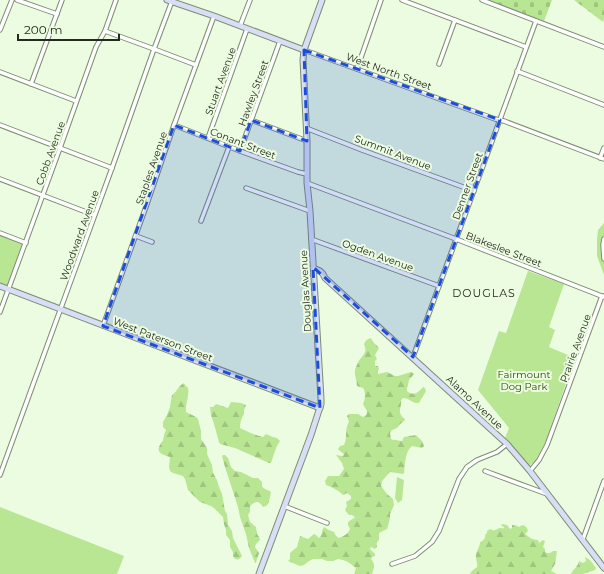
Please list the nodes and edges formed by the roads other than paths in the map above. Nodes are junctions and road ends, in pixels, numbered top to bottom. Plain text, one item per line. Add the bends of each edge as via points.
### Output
1 (12, 0) edge
2 (17, 0) edge
3 (62, 0) edge
4 (116, 0) edge
5 (250, 0) edge
6 (322, 0) edge
7 (381, 0) edge
8 (402, 0) edge
9 (482, 0) edge
10 (170, 1) edge
11 (57, 14) junction
12 (214, 16) junction
13 (455, 20) junction
14 (536, 21) junction
15 (240, 26) junction
16 (247, 28) junction
17 (0, 30) edge
18 (105, 31) junction
19 (280, 41) junction
20 (526, 47) junction
21 (604, 47) edge
22 (154, 48) junction
23 (304, 50) junction
24 (439, 64) dead end
25 (196, 65) junction
26 (357, 69) junction
27 (517, 71) junction
28 (0, 72) edge
29 (31, 84) junction
30 (76, 101) junction
31 (604, 105) edge
32 (251, 120) junction
33 (500, 120) junction
34 (0, 125) edge
35 (174, 125) junction
36 (306, 128) junction
37 (208, 138) junction
38 (307, 141) junction
39 (229, 147) junction
40 (60, 148) junction
41 (604, 148) edge
42 (240, 151) junction
43 (602, 159) edge
44 (112, 168) junction
45 (307, 174) junction
46 (0, 180) edge
47 (308, 183) junction
48 (246, 188) dead end
49 (474, 191) junction
50 (43, 196) junction
51 (310, 211) junction
52 (94, 215) junction
53 (201, 221) dead end
54 (0, 233) edge
55 (136, 236) junction
56 (312, 239) junction
57 (456, 239) junction
58 (604, 239) edge
59 (152, 242) dead end
60 (26, 243) junction
61 (604, 259) edge
62 (313, 268) junction
63 (313, 276) junction
64 (325, 278) junction
65 (0, 286) edge
66 (439, 286) junction
67 (9, 290) junction
68 (603, 296) edge
69 (60, 310) junction
70 (0, 312) edge
71 (103, 326) junction
72 (413, 357) junction
73 (320, 408) junction
74 (507, 444) junction
75 (485, 471) dead end
76 (530, 471) junction
77 (0, 475) edge
78 (604, 481) edge
79 (547, 494) junction
80 (284, 506) junction
81 (327, 523) dead end
82 (582, 539) junction
83 (392, 564) dead end
84 (604, 568) edge
85 (259, 574) edge

1 - 17 street
2 - 11 street
3 - 11 street
4 - 18 street, Cobb Avenue
5 - 15 street
6 - 23 street, Douglas Avenue
7 - 26 street
8 - 13 street
9 - 14 street
10 - 12 street, West North Street
10 - 22 street, Woodward Avenue
11 - 29 street
12 - 15 street, West North Street
12 - 25 street, Staples Avenue
13 - 20 street
13 - 24 street
14 - 20 street, Denner Street
14 - 21 street
15 - 16 street, West North Street
16 - 19 street, West North Street
16 - 37 street, Stuart Avenue
18 - 22 street
18 - 30 street, Cobb Avenue via 96,47
19 - 23 street, West North Street
19 - 32 street, Hawley Street
20 - 27 street, Denner Street
22 - 25 street
22 - 44 street, Woodward Avenue
23 - 26 street, West North Street
23 - 36 street, Douglas Avenue
25 - 35 street, Staples Avenue
26 - 33 street, West North Street
27 - 31 street
27 - 33 street, Denner Street
28 - 29 street
29 - 30 street
30 - 40 street, Cobb Avenue
32 - 38 street
32 - 42 street, Hawley Street
33 - 43 street, West North Street
33 - 49 street, Denner Street
34 - 40 street
35 - 37 street, Conant Street
35 - 55 street, Staples Avenue
36 - 38 street, Douglas Avenue
36 - 49 street, Summit Avenue
37 - 39 street, Conant Street
38 - 45 street, Douglas Avenue
39 - 42 street, Conant Street
39 - 53 street
40 - 44 street
40 - 50 street, Cobb Avenue
41 - 43 street
42 - 45 street, Conant Street
44 - 52 street, Woodward Avenue
45 - 47 street, Douglas Avenue
46 - 50 street
47 - 51 street, Douglas Avenue
47 - 57 street, Blakeslee Street
48 - 51 street
49 - 57 street, Denner Street
50 - 52 street
50 - 60 street, Cobb Avenue
51 - 56 street, Douglas Avenue
52 - 69 street, Woodward Avenue
54 - 60 street
55 - 59 street
55 - 71 street, Staples Avenue
56 - 62 street, Douglas Avenue
56 - 66 street, Ogden Avenue
57 - 66 street, Denner Street
57 - 68 street, Blakeslee Street
58 - 61 street
60 - 67 street, Cobb Avenue
62 - 63 street, Douglas Avenue
62 - 64 street, Alamo Avenue via 320,271
63 - 64 street
63 - 73 street, Douglas Avenue
64 - 72 street, Alamo Avenue
65 - 67 street, West Paterson Street
66 - 72 street, Denner Street
67 - 69 street, West Paterson Street
67 - 70 street, Cobb Avenue
68 - 76 street, Prairie Avenue via 548,445
69 - 71 street, West Paterson Street
69 - 77 street, Woodward Avenue
71 - 73 street, West Paterson Street
72 - 74 street, Alamo Avenue
73 - 80 street, Douglas Avenue
74 - 76 street, Alamo Avenue
74 - 83 street via 467,467 459,479 432,542 415,556
75 - 79 street
76 - 79 street, Alamo Avenue
78 - 82 street
79 - 82 street, Alamo Avenue
80 - 81 street
80 - 85 street, Douglas Avenue
82 - 84 street, Alamo Avenue

